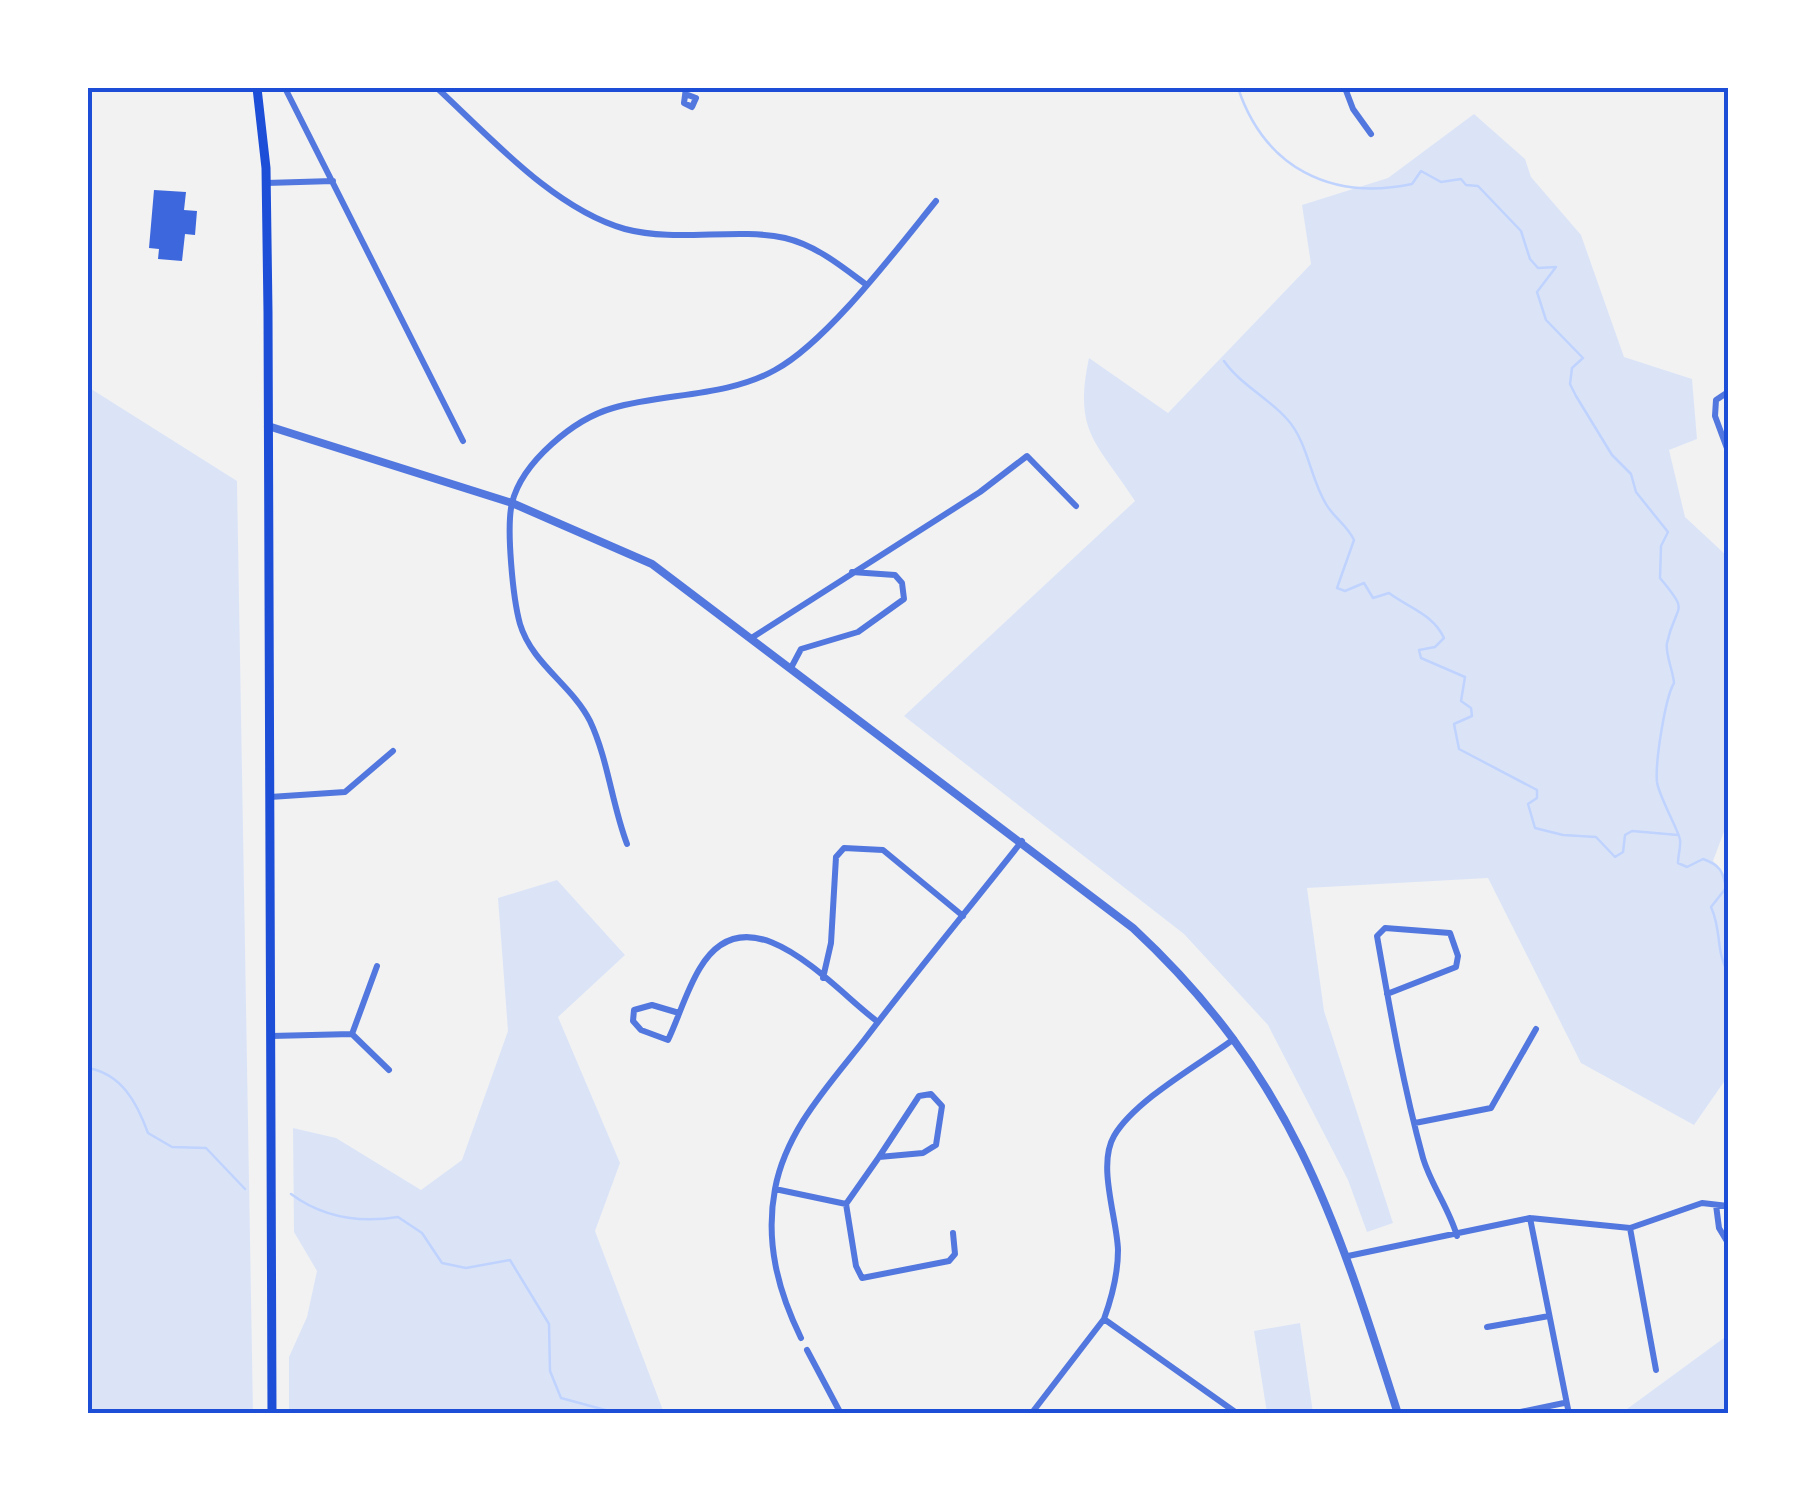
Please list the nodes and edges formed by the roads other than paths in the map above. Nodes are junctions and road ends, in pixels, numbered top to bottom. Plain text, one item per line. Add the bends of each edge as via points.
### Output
1 (256, 88) edge
2 (285, 88) edge
3 (437, 88) edge
4 (1346, 88) edge
5 (1372, 134) dead end
6 (333, 181) junction
7 (266, 183) junction
8 (936, 201) dead end
9 (864, 283) junction
10 (1727, 393) edge
11 (268, 426) junction
12 (464, 440) dead end
13 (1728, 451) edge
14 (512, 503) junction
15 (1076, 506) dead end
16 (851, 572) junction
17 (754, 637) junction
18 (792, 666) junction
19 (393, 751) dead end
20 (270, 796) junction
21 (1022, 841) junction
22 (626, 844) dead end
23 (963, 916) junction
24 (377, 966) dead end
25 (823, 978) junction
26 (1387, 994) junction
27 (679, 1013) junction
28 (878, 1022) junction
29 (1536, 1029) dead end
30 (352, 1034) junction
31 (269, 1036) junction
32 (1234, 1038) junction
33 (389, 1070) dead end
34 (1416, 1123) junction
35 (879, 1157) junction
36 (775, 1188) junction
37 (846, 1204) junction
38 (1716, 1205) junction
39 (1728, 1206) edge
40 (1530, 1218) junction
41 (1630, 1228) junction
42 (952, 1234) dead end
43 (1457, 1236) junction
44 (1728, 1243) edge
45 (1348, 1256) junction
46 (1549, 1316) junction
47 (1104, 1318) junction
48 (1486, 1327) dead end
49 (800, 1338) dead end
50 (807, 1350) dead end
51 (1656, 1370) dead end
52 (1564, 1403) junction
53 (272, 1414) edge
54 (841, 1414) edge
55 (1030, 1414) edge
56 (1238, 1414) edge
57 (1398, 1414) edge
58 (1512, 1414) edge
59 (1569, 1414) edge

1 - 7 main road
2 - 6 street
3 - 9 street via 557,196 592,218 650,234 788,238
4 - 5 street
6 - 7 street
6 - 12 street
7 - 11 main road
8 - 9 street
9 - 14 street via 810,344 773,371 582,420 545,452
10 - 13 street via 1714,410
11 - 14 street
11 - 20 main road
14 - 17 street via 652,564
14 - 22 street via 520,625 589,719
15 - 16 street via 1028,456
16 - 17 street
16 - 18 street via 895,575 904,598 858,632 800,649
17 - 18 street
18 - 21 street
19 - 20 street via 345,792
20 - 31 main road
21 - 23 street
21 - 32 street via 1159,952
23 - 25 street via 883,850 844,848 836,857
23 - 28 street
24 - 30 street
25 - 27 street via 777,942 734,939 700,968
25 - 28 street
26 - 26 street via 1456,967 1450,934 1386,928 1376,936
26 - 34 street
27 - 27 street via 644,1005 634,1010 633,1020 666,1040
28 - 36 street via 807,1114
29 - 34 street via 1491,1108
30 - 31 street
30 - 33 street
31 - 53 main road
32 - 45 street via 1284,1114
32 - 47 street via 1144,1105 1113,1137 1108,1162 1117,1266
34 - 43 street via 1427,1170
35 - 35 street via 919,1096 937,1096 942,1106 933,1149
35 - 37 street
36 - 37 street
36 - 49 street via 772,1250
37 - 42 street via 864,1278 950,1261
38 - 39 street
38 - 41 street via 1702,1203
38 - 44 street
40 - 41 street
40 - 43 street
40 - 46 street
41 - 51 street
43 - 45 street
45 - 57 street
46 - 48 street
46 - 52 street
47 - 55 street
47 - 56 street
50 - 54 street
52 - 58 street
52 - 59 street

